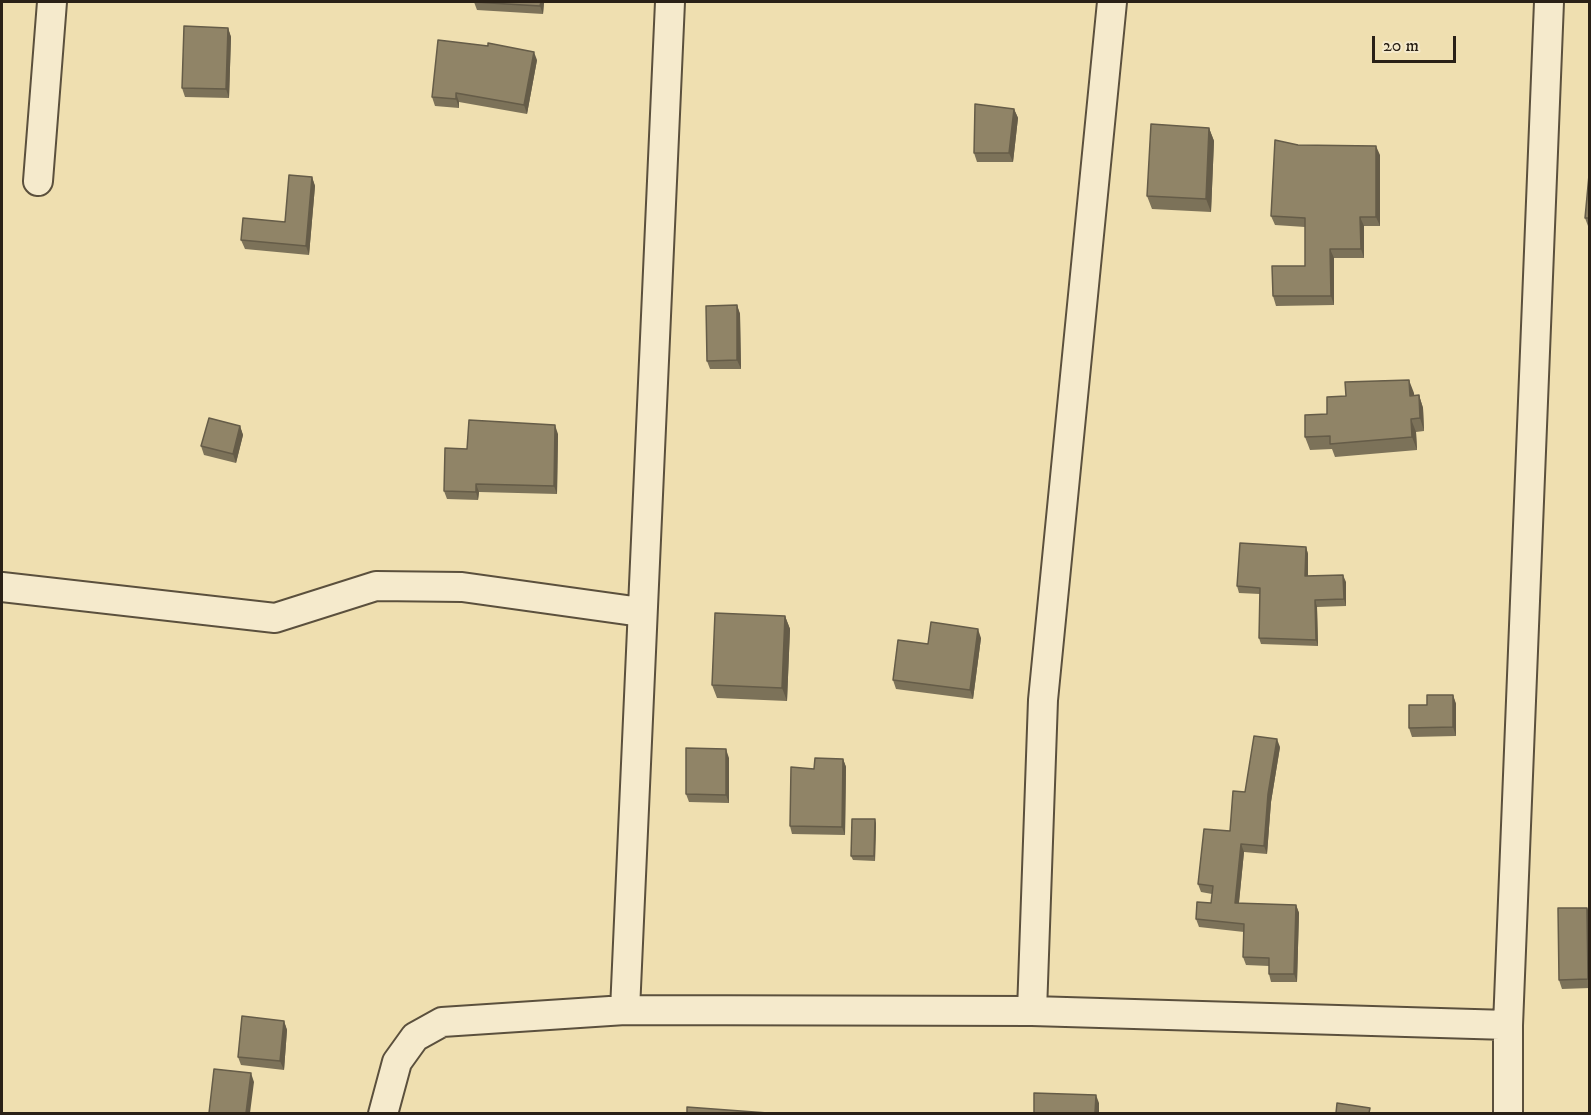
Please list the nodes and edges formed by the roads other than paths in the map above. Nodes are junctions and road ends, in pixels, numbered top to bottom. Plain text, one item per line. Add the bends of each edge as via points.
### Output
1 (52, 2) edge
2 (670, 2) edge
3 (1112, 2) edge
4 (1549, 2) edge
5 (38, 181) dead end
6 (2, 587) edge
7 (641, 612) junction
8 (624, 1010) junction
9 (1032, 1011) junction
10 (1508, 1025) junction
11 (383, 1113) edge
12 (1508, 1113) edge

1 - 5 street
2 - 7 street
3 - 9 street via 1042,700
4 - 10 street
6 - 7 street via 275,618 376,586 462,587
7 - 8 street
8 - 9 street
8 - 11 street via 442,1022 415,1037 397,1062
9 - 10 street
10 - 12 street

